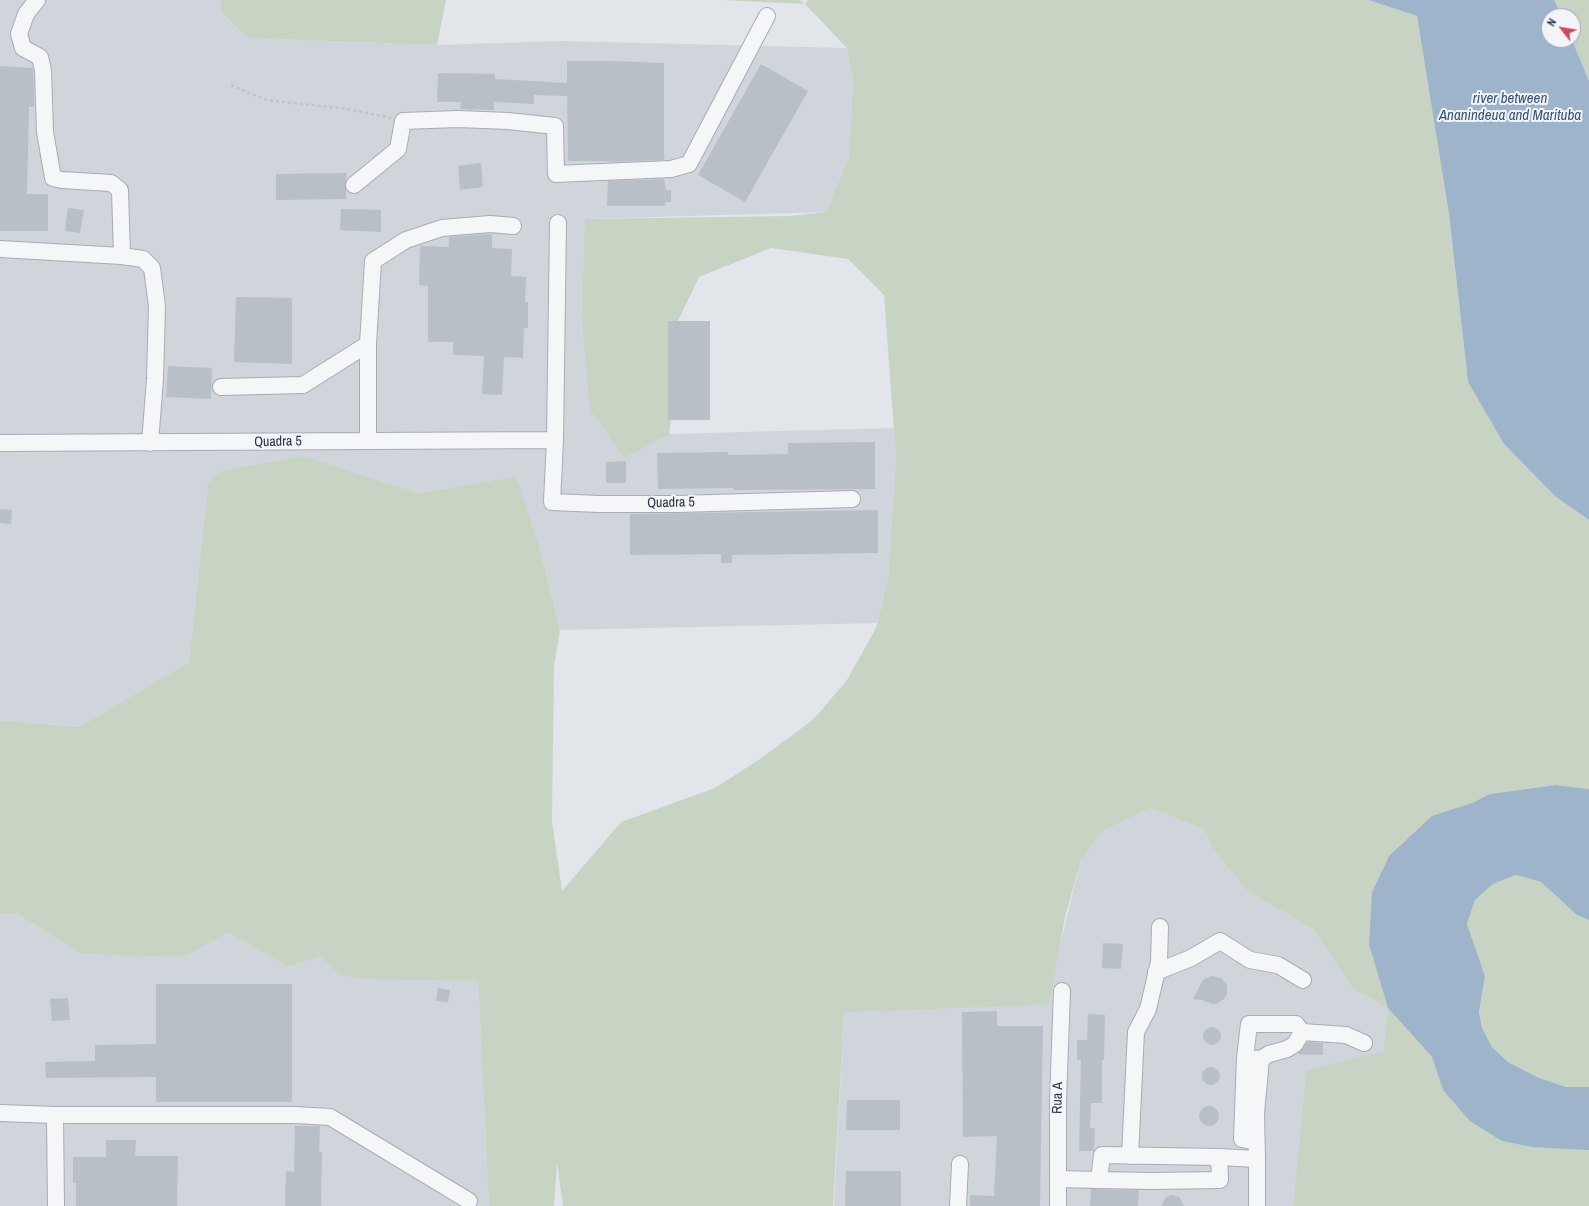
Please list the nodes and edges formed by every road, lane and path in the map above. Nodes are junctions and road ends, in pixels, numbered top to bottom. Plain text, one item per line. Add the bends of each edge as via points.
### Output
1 (37, 0) edge
2 (767, 16) dead end
3 (231, 85) dead end
4 (403, 121) junction
5 (354, 185) dead end
6 (558, 223) dead end
7 (513, 226) dead end
8 (0, 249) edge
9 (122, 256) junction
10 (368, 344) junction
11 (221, 387) dead end
12 (555, 440) junction
13 (368, 441) junction
14 (0, 443) edge
15 (150, 443) junction
16 (852, 499) dead end
17 (1160, 927) dead end
18 (1156, 972) junction
19 (1303, 980) dead end
20 (1062, 991) dead end
21 (1302, 1032) junction
22 (1364, 1043) dead end
23 (1245, 1058) junction
24 (1261, 1059) junction
25 (0, 1113) edge
26 (55, 1115) junction
27 (1256, 1142) junction
28 (1130, 1156) junction
29 (1219, 1157) junction
30 (1257, 1159) junction
31 (960, 1164) dead end
32 (1058, 1179) junction
33 (1100, 1180) junction
34 (469, 1201) dead end
35 (56, 1206) edge
36 (958, 1206) edge
37 (1058, 1206) edge
38 (1257, 1206) edge

1 - 9 street via 26,14 19,34 23,48 40,57 43,70 45,132 53,178 111,183 120,190
2 - 4 street via 689,164 671,168 556,174 555,126 508,121
3 - 4 path via 266,100 348,109
4 - 5 street via 398,149
6 - 12 street, Quadra 5
7 - 10 street via 490,224 442,228 406,240 373,261
8 - 9 street
9 - 15 street via 143,259 152,268 157,306
10 - 11 street via 303,385
10 - 13 street
12 - 13 street, Quadra 5
12 - 16 street, Quadra 5 via 552,502 677,504
13 - 15 street, Quadra 5
14 - 15 street, Quadra 5
17 - 18 street via 1159,962
18 - 19 street via 1191,958 1220,941 1250,960 1278,965
18 - 28 street via 1148,1009 1136,1032
20 - 32 street, Rua A
21 - 22 street via 1346,1035
21 - 23 street via 1296,1024 1250,1024
21 - 24 street via 1295,1044
23 - 24 street
23 - 27 street via 1242,1139
24 - 27 street
25 - 26 street
26 - 34 street via 330,1117
26 - 35 street
27 - 30 street
28 - 29 street
28 - 33 street via 1102,1155
29 - 30 street
29 - 33 street via 1220,1180
30 - 38 street
31 - 36 street
32 - 33 street
32 - 37 street, Rua A

